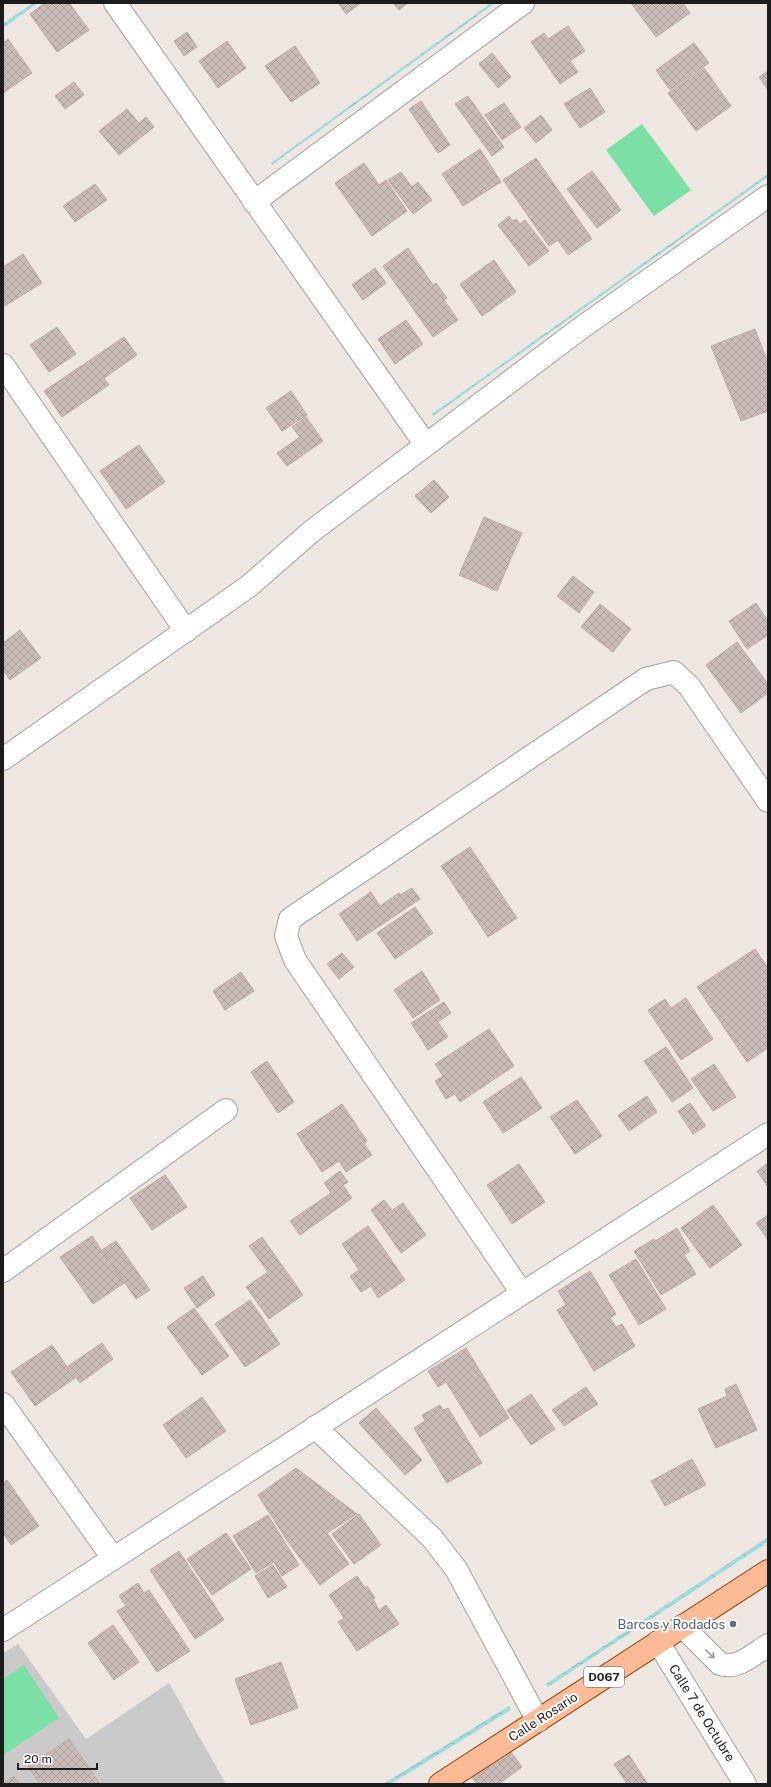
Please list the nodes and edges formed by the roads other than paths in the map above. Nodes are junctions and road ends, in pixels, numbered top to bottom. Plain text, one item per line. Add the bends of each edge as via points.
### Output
1 (115, 3) edge
2 (523, 3) edge
3 (768, 196) edge
4 (254, 202) junction
5 (3, 365) edge
6 (426, 445) junction
7 (186, 631) junction
8 (3, 759) edge
9 (768, 801) edge
10 (226, 1110) dead end
11 (768, 1134) edge
12 (3, 1271) edge
13 (522, 1293) junction
14 (3, 1404) edge
15 (315, 1428) junction
16 (113, 1558) junction
17 (768, 1571) edge
18 (682, 1626) junction
19 (3, 1630) edge
20 (658, 1642) junction
21 (768, 1645) edge
22 (538, 1721) junction
23 (440, 1784) edge
24 (745, 1784) edge

1 - 4 street
2 - 4 street
3 - 6 street via 581,328
4 - 6 street
5 - 7 street
6 - 7 street via 312,531 249,586
7 - 8 street
9 - 13 street via 689,686 674,672 646,680 290,920 286,936 295,960
10 - 12 street
11 - 13 street
13 - 15 street
14 - 16 street
15 - 16 street
15 - 22 street via 432,1538 456,1569
16 - 19 street
17 - 18 main road, Calle Rosario / D067
18 - 20 main road, Calle Rosario / D067
18 -> 21 street via 720,1664 728,1667 736,1665
20 - 22 main road, Calle Rosario / D067
20 - 24 street, Calle 7 de Octubre
22 - 23 main road, Calle Rosario / D067

